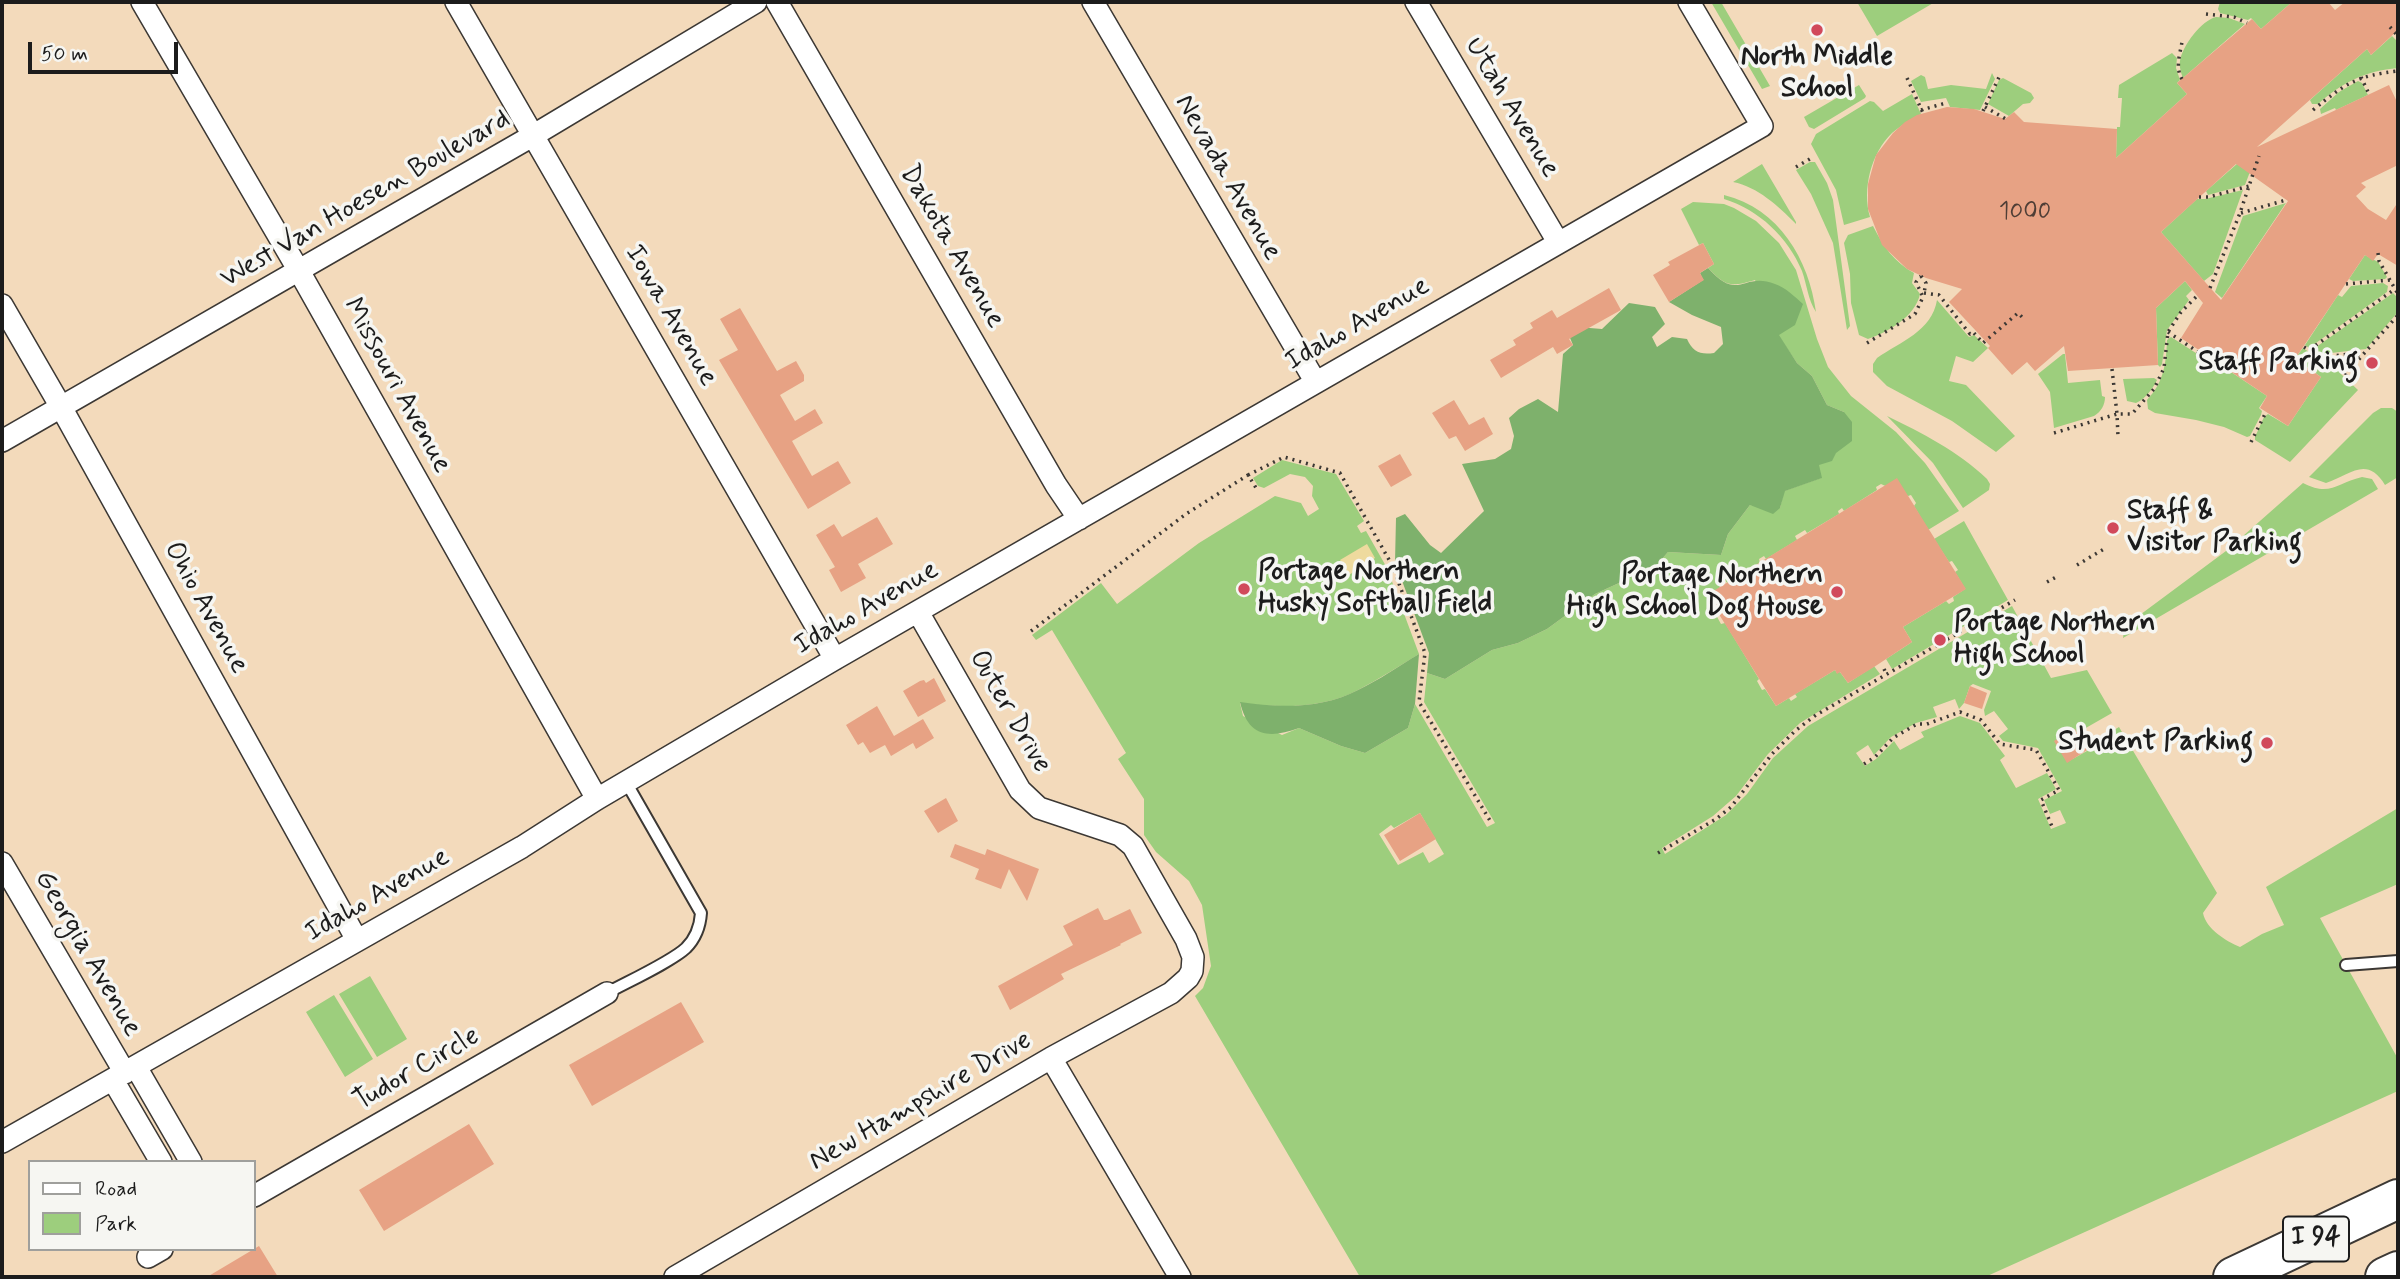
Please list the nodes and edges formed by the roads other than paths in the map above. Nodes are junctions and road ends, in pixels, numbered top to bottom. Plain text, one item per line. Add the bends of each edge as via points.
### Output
1 (142, 2) edge
2 (456, 2) edge
3 (756, 2) edge
4 (776, 2) edge
5 (1093, 2) edge
6 (1416, 2) edge
7 (1689, 2) edge
8 (534, 135) junction
9 (1558, 242) junction
10 (299, 271) junction
11 (2, 305) edge
12 (1315, 381) junction
13 (61, 407) junction
14 (2, 441) edge
15 (1079, 519) junction
16 (918, 612) junction
17 (835, 659) junction
18 (626, 782) junction
19 (597, 799) junction
20 (2, 863) edge
21 (357, 940) junction
22 (2398, 961) edge
23 (2346, 965) dead end
24 (1192, 971) joint
25 (607, 993) joint
26 (1051, 1058) junction
27 (125, 1073) junction
28 (2, 1142) edge
29 (160, 1160) edge
30 (190, 1160) edge
31 (256, 1195) edge
32 (2398, 1199) edge
33 (2294, 1250) junction
34 (2398, 1271) edge
35 (676, 1277) edge
36 (1180, 1277) edge
37 (2211, 1277) edge
38 (2233, 1277) edge
39 (2385, 1277) edge

1 - 10 street, Missouri Avenue
2 - 8 street, Iowa Avenue
3 - 8 street, West Van Hoesen Boulevard
4 - 15 street, Dakota Avenue
5 - 12 street, Nevada Avenue
6 - 9 street, Utah Avenue
7 - 9 street, Idaho Avenue via 1762,126
8 - 10 street, West Van Hoesen Boulevard
8 - 17 street, Iowa Avenue
9 - 12 street, Idaho Avenue
10 - 13 street, West Van Hoesen Boulevard
10 - 19 street, Missouri Avenue
11 - 13 street, Ohio Avenue
12 - 15 street, Idaho Avenue
13 - 14 street, West Van Hoesen Boulevard
13 - 21 street, Ohio Avenue
15 - 16 street, Idaho Avenue
16 - 17 street, Idaho Avenue
16 - 24 street, Outer Drive via 1030,801 1120,835 1133,846 1186,939 1193,957
17 - 18 street, Idaho Avenue
18 - 19 street, Idaho Avenue
18 - 25 lane via 701,913 700,925 684,950
19 - 21 street, Idaho Avenue
20 - 27 street, Georgia Avenue
21 - 27 street, Idaho Avenue
22 - 23 lane
24 - 26 street, New Hampshire Drive via 1171,993
25 - 31 street, Tudor Circle
26 - 35 street, New Hampshire Drive
26 - 36 street
27 - 28 street, Idaho Avenue
27 - 29 street
27 - 30 street
32 - 33 highway, I 94
33 - 37 highway
33 - 38 highway, I 94
34 - 39 highway, I 94

